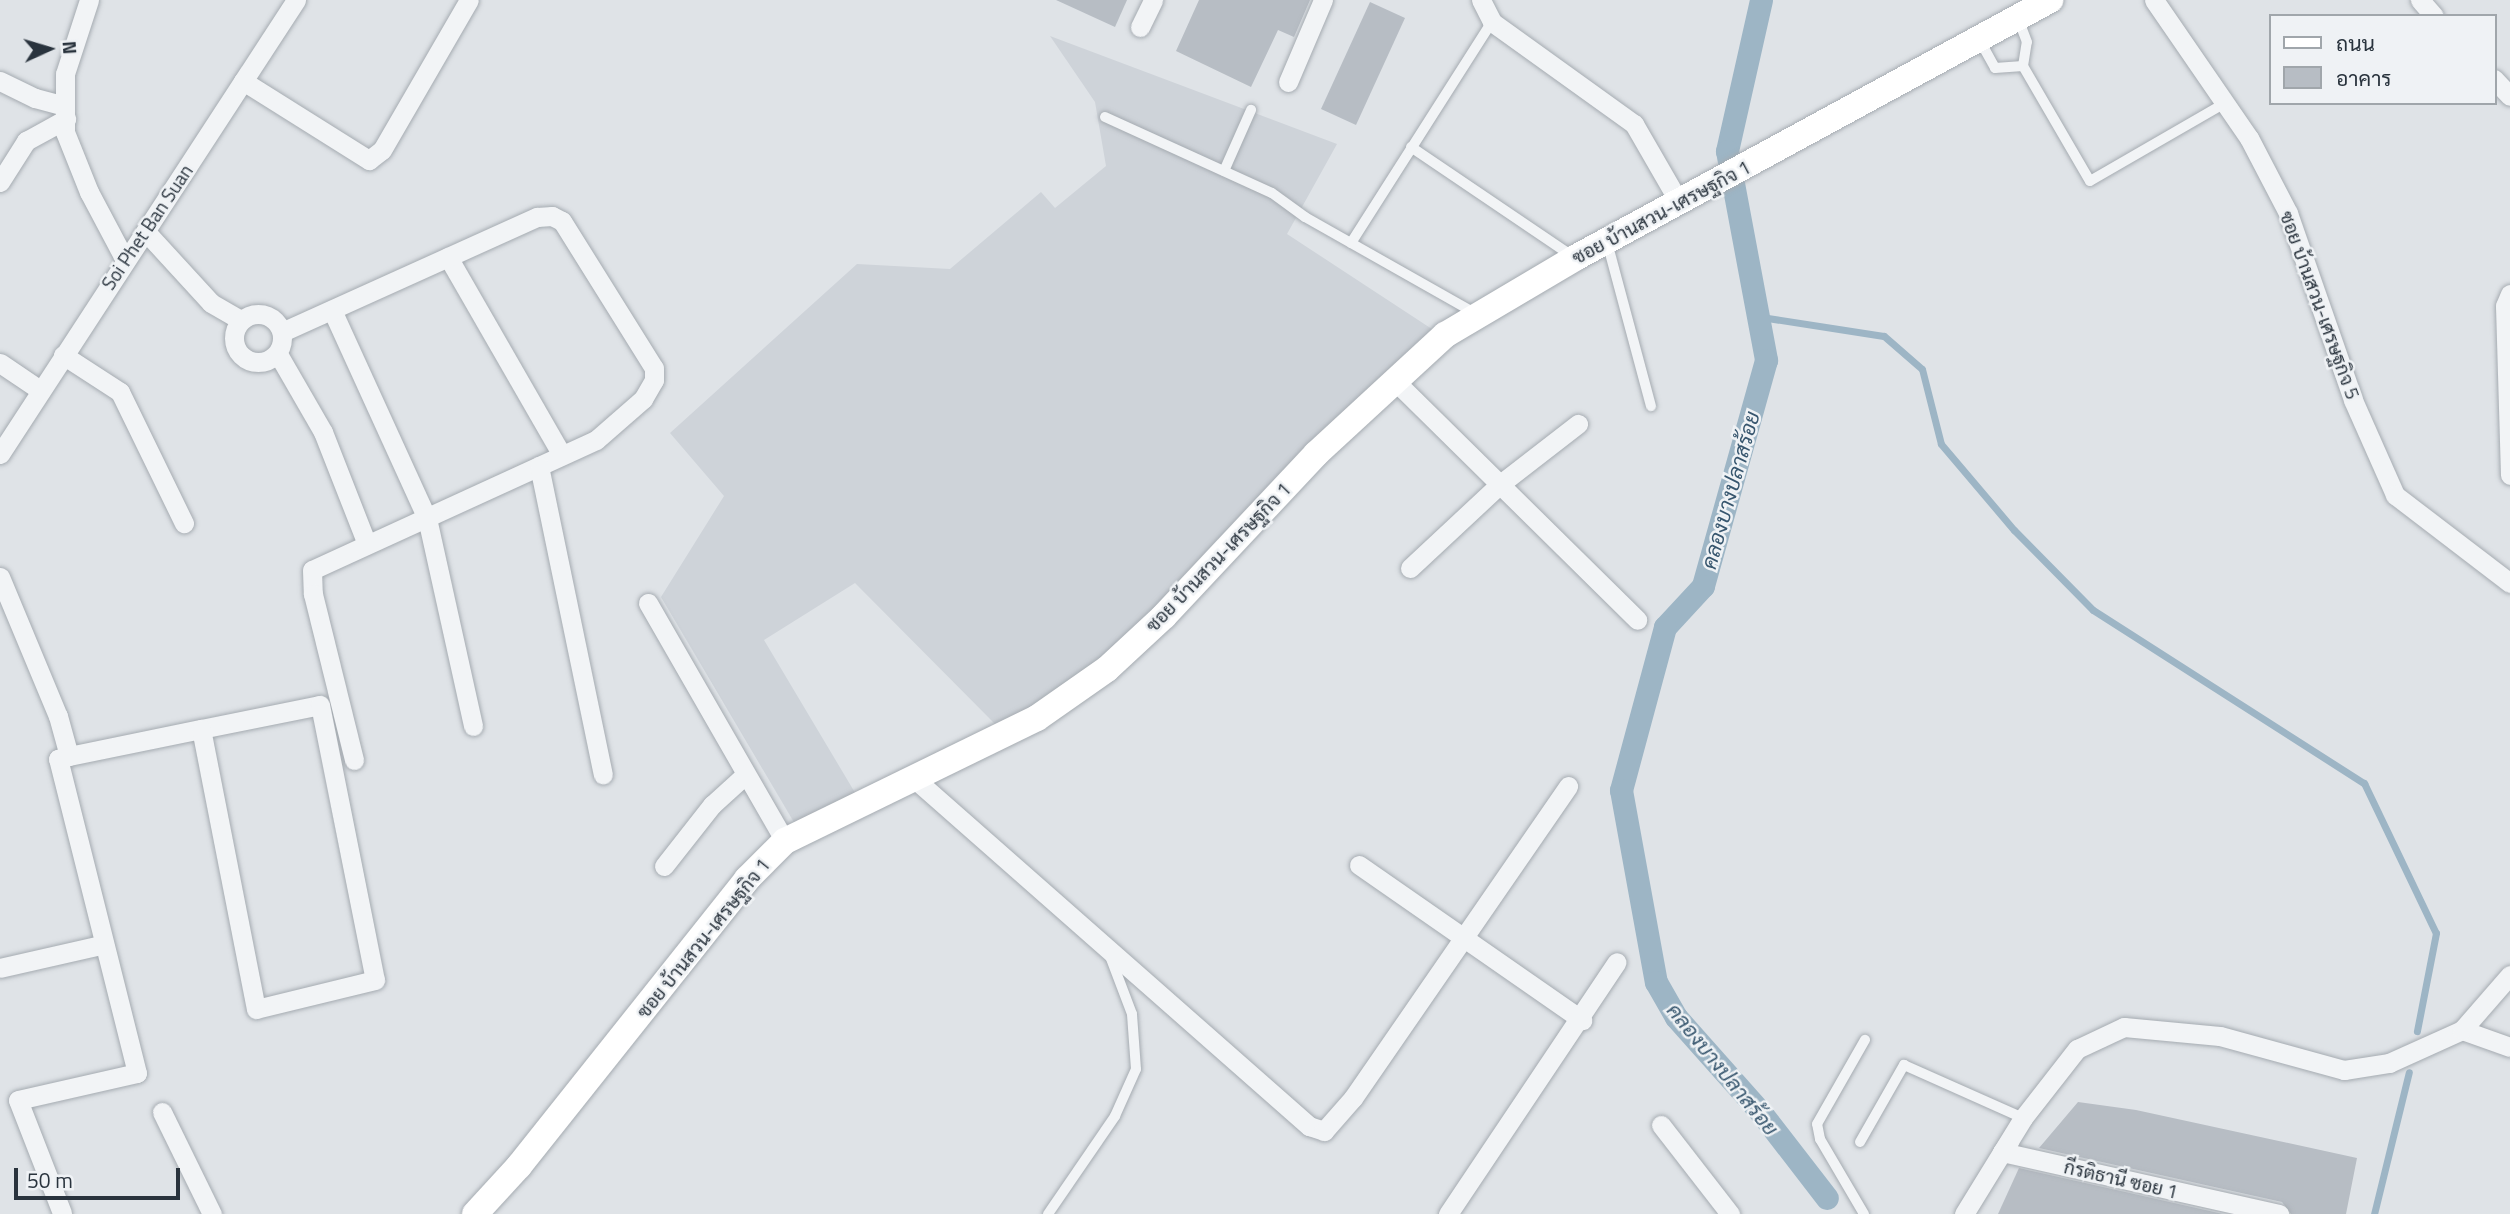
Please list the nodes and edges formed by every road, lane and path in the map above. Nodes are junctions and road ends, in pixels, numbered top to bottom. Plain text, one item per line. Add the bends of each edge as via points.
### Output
1 (89, 0) edge
2 (296, 0) edge
3 (469, 0) edge
4 (1153, 0) edge
5 (1323, 0) edge
6 (1481, 0) edge
7 (2050, 0) edge
8 (2154, 0) edge
9 (2420, 0) edge
10 (2432, 14) edge
11 (2017, 18) junction
12 (1492, 22) junction
13 (1140, 27) dead end
14 (1979, 39) junction
15 (2023, 66) junction
16 (0, 81) edge
17 (243, 81) junction
18 (2496, 81) edge
19 (1288, 82) dead end
20 (2510, 96) edge
21 (2225, 103) junction
22 (1251, 110) dead end
23 (66, 112) junction
24 (1105, 117) dead end
25 (1411, 147) junction
26 (1224, 171) junction
27 (0, 182) edge
28 (1679, 202) junction
29 (146, 232) junction
30 (1606, 242) junction
31 (1351, 243) junction
32 (448, 257) junction
33 (1575, 258) junction
34 (125, 260) junction
35 (2508, 303) edge
36 (332, 310) junction
37 (1478, 315) junction
38 (241, 320) junction
39 (282, 332) junction
40 (278, 354) junction
41 (63, 355) junction
42 (0, 363) edge
43 (1393, 379) junction
44 (40, 390) junction
45 (1651, 406) dead end
46 (1578, 424) dead end
47 (0, 454) edge
48 (562, 455) junction
49 (538, 466) junction
50 (2510, 475) edge
51 (1499, 485) junction
52 (427, 519) junction
53 (184, 523) dead end
54 (366, 542) junction
55 (1410, 568) dead end
56 (0, 577) edge
57 (2510, 583) edge
58 (648, 603) dead end
59 (1637, 620) dead end
60 (473, 726) dead end
61 (201, 729) junction
62 (69, 757) junction
63 (354, 760) dead end
64 (603, 774) dead end
65 (745, 775) junction
66 (916, 780) junction
67 (1568, 786) dead end
68 (785, 841) junction
69 (1359, 864) dead end
70 (664, 866) dead end
71 (1465, 936) junction
72 (101, 945) junction
73 (1105, 946) junction
74 (1617, 962) dead end
75 (0, 968) edge
76 (2510, 975) edge
77 (1582, 1020) junction
78 (2462, 1030) junction
79 (1865, 1040) dead end
80 (2510, 1046) edge
81 (162, 1112) dead end
82 (2023, 1118) junction
83 (1661, 1125) dead end
84 (1860, 1142) dead end
85 (2002, 1152) junction
86 (62, 1213) edge
87 (212, 1214) edge
88 (475, 1214) edge
89 (1048, 1214) edge
90 (1448, 1214) edge
91 (1730, 1214) edge
92 (1864, 1214) edge
93 (1964, 1214) edge
94 (2279, 1214) edge

1 - 23 street via 65,74
2 - 17 street, Soi Phet Ban Suan
3 - 17 street via 382,150 369,160
4 - 13 street
5 - 19 street
6 - 12 street
7 - 11 street, ซอย บ้านสวน-เศรษฐกิจ 1
8 - 21 street, ซอย บ้านสวน-เศรษฐกิจ 5
9 - 10 street
11 - 14 street, ซอย บ้านสวน-เศรษฐกิจ 1
11 - 15 lane via 2027,42
12 - 25 lane
12 - 28 street via 1634,124
14 - 15 lane via 1995,68
14 - 28 street, ซอย บ้านสวน-เศรษฐกิจ 1
15 - 21 lane via 2090,181
16 - 23 street
17 - 29 street, Soi Phet Ban Suan
18 - 20 street
21 - 57 street, ซอย บ้านสวน-เศรษฐกิจ 5 via 2288,213 2353,400 2395,495
22 - 26 lane
23 - 27 street via 26,141
23 - 34 street via 65,132 89,192
24 - 26 lane
25 - 31 lane
25 - 33 lane
26 - 31 lane via 1272,193
28 - 30 street, ซอย บ้านสวน-เศรษฐกิจ 1
29 - 34 street, Soi Phet Ban Suan
29 - 38 street via 211,303
30 - 33 street, ซอย บ้านสวน-เศรษฐกิจ 1
30 - 45 lane
31 - 37 lane
32 - 36 street
32 - 48 street
32 - 48 street via 537,217 562,221 654,368 654,380 643,399 596,440
33 - 37 street, ซอย บ้านสวน-เศรษฐกิจ 1
34 - 41 street, Soi Phet Ban Suan
35 - 50 street
36 - 39 street
36 - 52 street
37 - 43 street, ซอย บ้านสวน-เศรษฐกิจ 1 via 1445,335
38 - 39 street via 265,314
38 - 40 street via 234,344 241,355 264,362
39 - 40 street
40 - 54 street via 323,432
41 - 44 street, Soi Phet Ban Suan
41 - 53 street via 120,392
42 - 44 street
43 - 51 street
43 - 66 street, ซอย บ้านสวน-เศรษฐกิจ 1 via 1107,669 1037,718
44 - 47 street, Soi Phet Ban Suan
46 - 51 street
48 - 49 street
49 - 52 street
49 - 64 street
51 - 55 street
51 - 59 street
52 - 54 street
52 - 60 street
54 - 63 street via 313,570 310,580
56 - 62 street via 58,716
58 - 65 street
61 - 61 street via 256,1009 375,980 320,705
61 - 62 street
62 - 72 street via 58,759
65 - 68 street
65 - 70 street via 712,805
66 - 68 street, ซอย บ้านสวน-เศรษฐกิจ 1
66 - 73 street
67 - 71 street
68 - 88 street, ซอย บ้านสวน-เศรษฐกิจ 1 via 747,878 519,1166
69 - 71 street
71 - 73 street via 1353,1098 1324,1131 1309,1126
71 - 77 street
72 - 75 street
72 - 86 street via 137,1073 18,1100
73 - 89 lane via 1132,1014 1136,1069 1115,1116
74 - 77 street
76 - 78 street
77 - 90 street
78 - 80 street
78 - 82 street via 2389,1063 2343,1070 2220,1036 2124,1027 2077,1049
79 - 92 lane via 1817,1124 1820,1139
81 - 87 street
82 - 84 lane via 1904,1065
82 - 85 street
83 - 91 street
85 - 93 street
85 - 94 street, กีรติธานี ซอย 1

